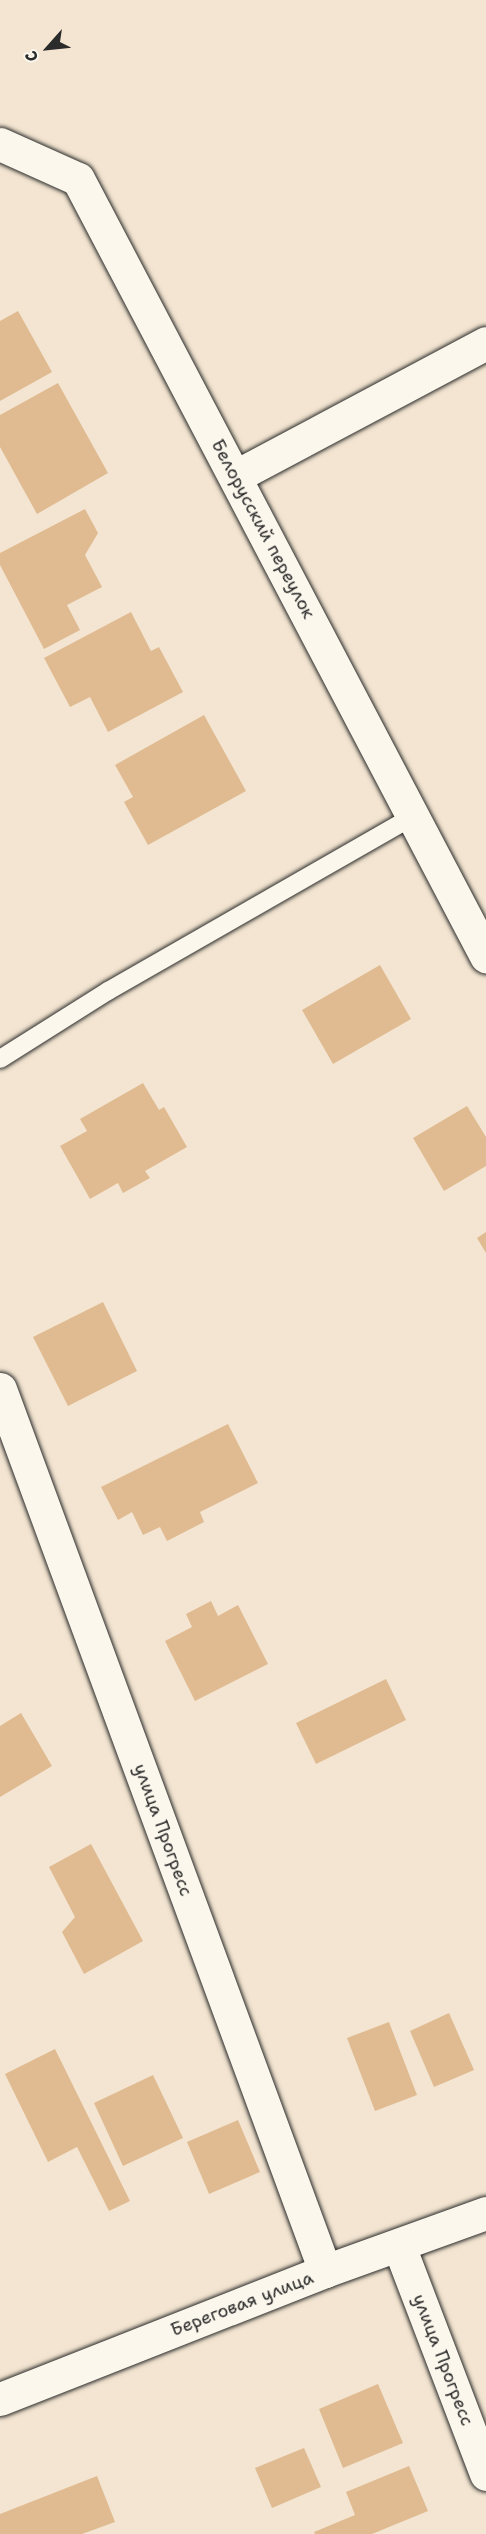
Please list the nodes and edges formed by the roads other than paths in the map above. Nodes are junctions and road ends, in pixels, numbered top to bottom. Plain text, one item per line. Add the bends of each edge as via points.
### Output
1 (0, 144) edge
2 (486, 343) edge
3 (236, 476) junction
4 (413, 816) junction
5 (486, 956) edge
6 (0, 1059) edge
7 (0, 1389) edge
8 (486, 2213) edge
9 (399, 2247) junction
10 (325, 2271) junction
11 (0, 2399) edge
12 (486, 2474) edge

1 - 3 street, Белорусский переулок via 78,178
2 - 3 street
3 - 4 street, Белорусский переулок
4 - 5 street, Белорусский переулок
4 - 6 lane via 108,991
7 - 10 street, улица Прогресс
8 - 9 street, Береговая улица
9 - 10 street, Береговая улица
9 - 12 street, улица Прогресс
10 - 11 street, Береговая улица

